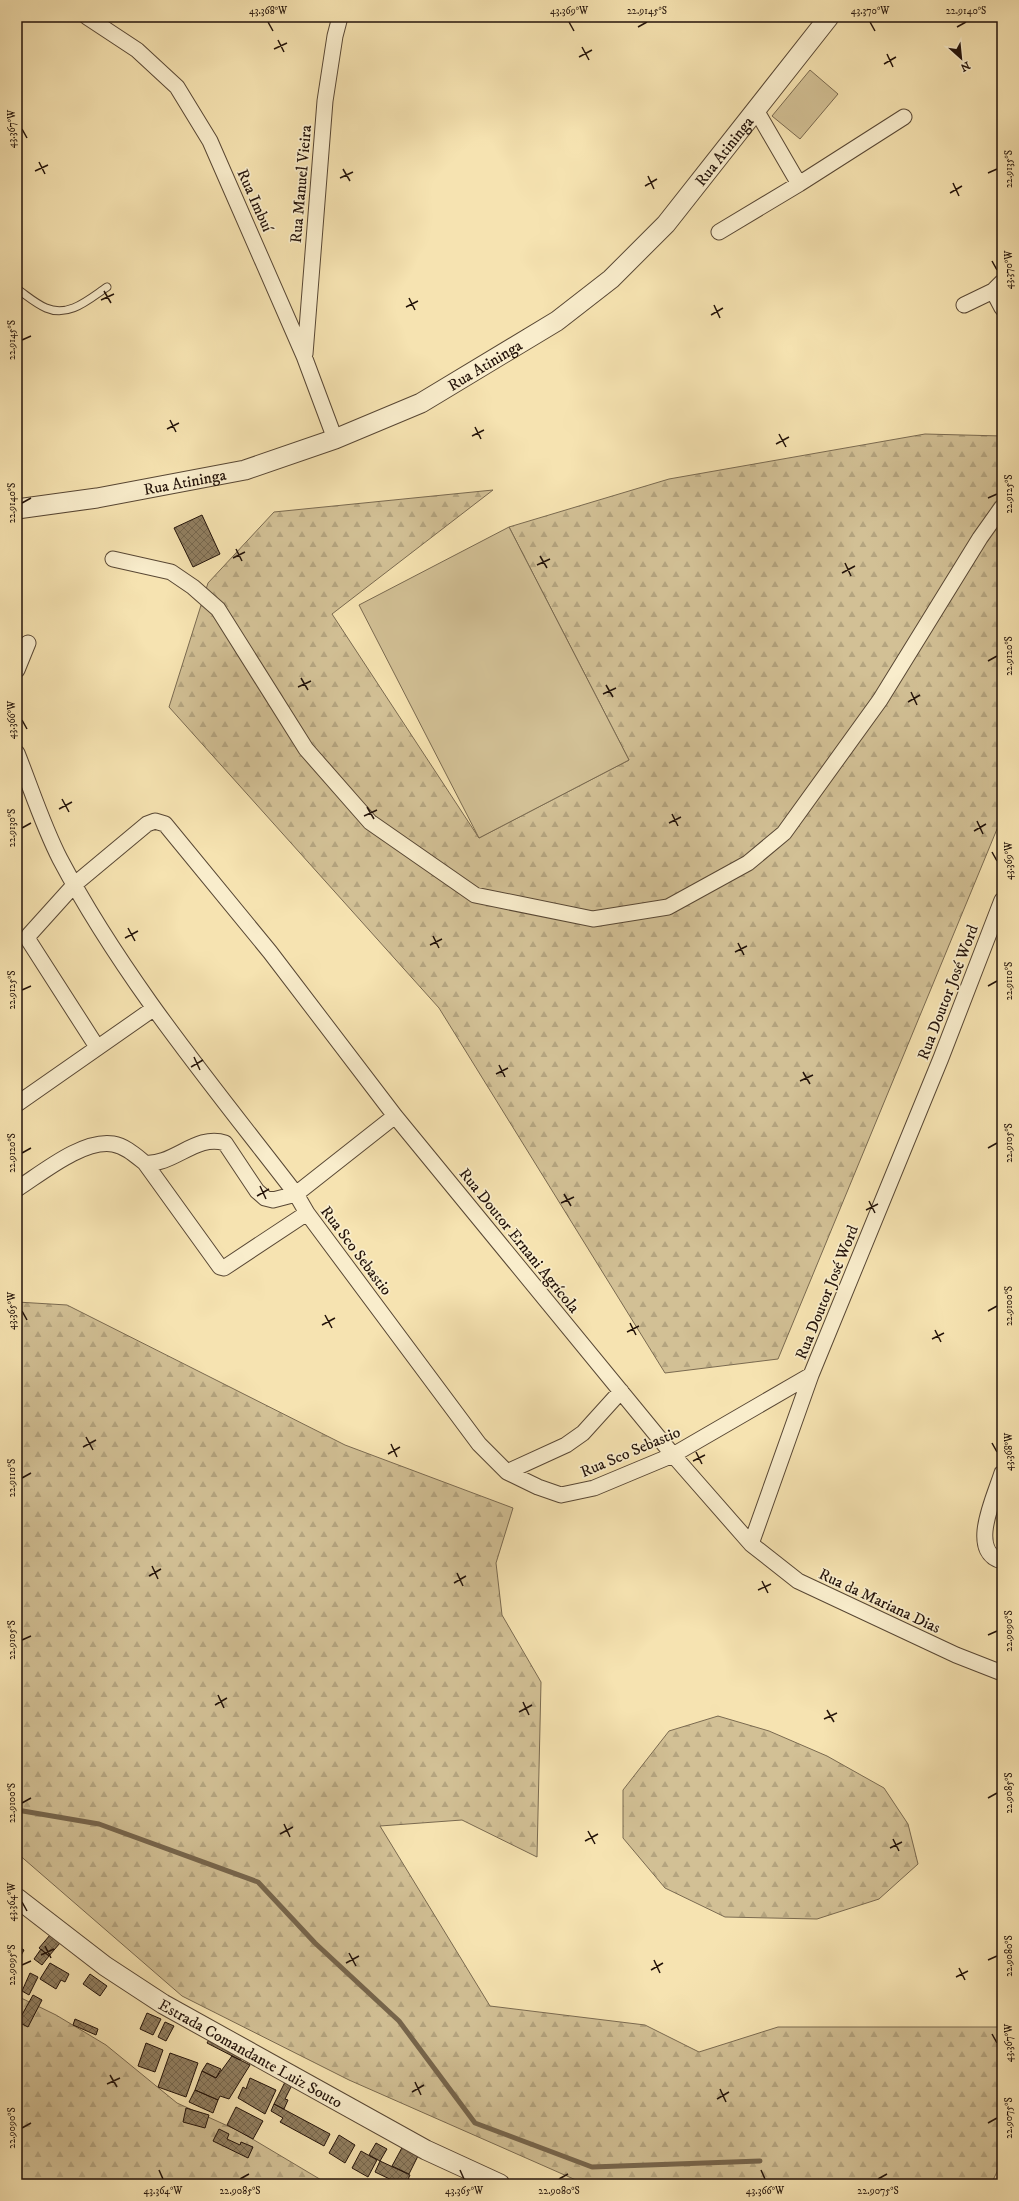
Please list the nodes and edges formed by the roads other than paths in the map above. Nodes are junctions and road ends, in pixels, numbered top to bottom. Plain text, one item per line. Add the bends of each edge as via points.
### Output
1 (87, 17) edge
2 (340, 17) edge
3 (829, 17) edge
4 (756, 110) junction
5 (904, 117) dead end
6 (799, 184) junction
7 (719, 232) dead end
8 (997, 286) edge
9 (107, 287) dead end
10 (17, 289) edge
11 (964, 304) dead end
12 (1002, 308) edge
13 (304, 356) junction
14 (335, 438) junction
15 (1002, 507) edge
16 (17, 509) edge
17 (113, 559) dead end
18 (28, 643) dead end
19 (17, 670) edge
20 (17, 753) edge
21 (75, 884) junction
22 (1002, 900) edge
23 (153, 1009) junction
24 (97, 1047) junction
25 (17, 1104) edge
26 (395, 1116) junction
27 (144, 1163) junction
28 (17, 1189) edge
29 (296, 1194) junction
30 (307, 1213) junction
31 (811, 1375) junction
32 (621, 1391) junction
33 (673, 1455) junction
34 (507, 1472) junction
35 (1002, 1473) edge
36 (751, 1544) junction
37 (1002, 1561) edge
38 (1002, 1674) edge
39 (17, 1898) edge
40 (500, 2184) edge

1 - 13 street, Rua Imbuí via 137,50 176,87 210,142
2 - 13 street, Rua Manuel Vieira via 325,101
3 - 4 street, Rua Atininga
4 - 6 street
4 - 14 street, Rua Atininga via 666,224 611,279 557,321 421,403
5 - 6 street
6 - 7 street
8 - 11 street
8 - 12 street
9 - 10 lane via 72,309 60,310 46,308
13 - 14 street, Rua Imbuí
14 - 16 street, Rua Atininga via 245,470 97,498
15 - 17 street via 980,538 880,700 784,833 748,863 668,907 593,920 475,895 370,822 306,749 218,609 171,572
18 - 19 street
20 - 21 street, Rua Sco Sebastio via 60,858
21 - 23 street, Rua Sco Sebastio via 95,920
21 - 24 street via 31,930 29,940
21 - 26 street, Rua Doutor Ernani Agrícola via 147,824 155,821 165,824 270,952
22 - 31 street, Rua Doutor José Word via 941,1058
23 - 24 street
23 - 29 street, Rua Sco Sebastio
24 - 25 street
26 - 29 street
26 - 32 street, Rua Doutor Ernani Agrícola
27 - 28 street via 114,1144 97,1144 80,1150
27 - 29 street via 157,1163 216,1140 225,1143 257,1192 265,1198 273,1200
27 - 30 street via 220,1267 224,1268
29 - 30 street, Rua Sco Sebastio
30 - 34 street, Rua Sco Sebastio via 479,1444
31 - 33 street, Rua Sco Sebastio
31 - 36 street, Rua Doutor José Word
32 - 33 street, Rua Doutor Ernani Agrícola
32 - 34 street via 583,1432 566,1445
33 - 34 street, Rua Sco Sebastio via 594,1488 561,1495
33 - 36 street, Rua Doutor Ernani Agrícola
35 - 37 street via 983,1534 986,1550
36 - 38 street, Rua da Mariana Dias via 798,1581 956,1656
39 - 40 street, Estrada Comandante Luiz Souto via 105,1966 163,2004 426,2150

